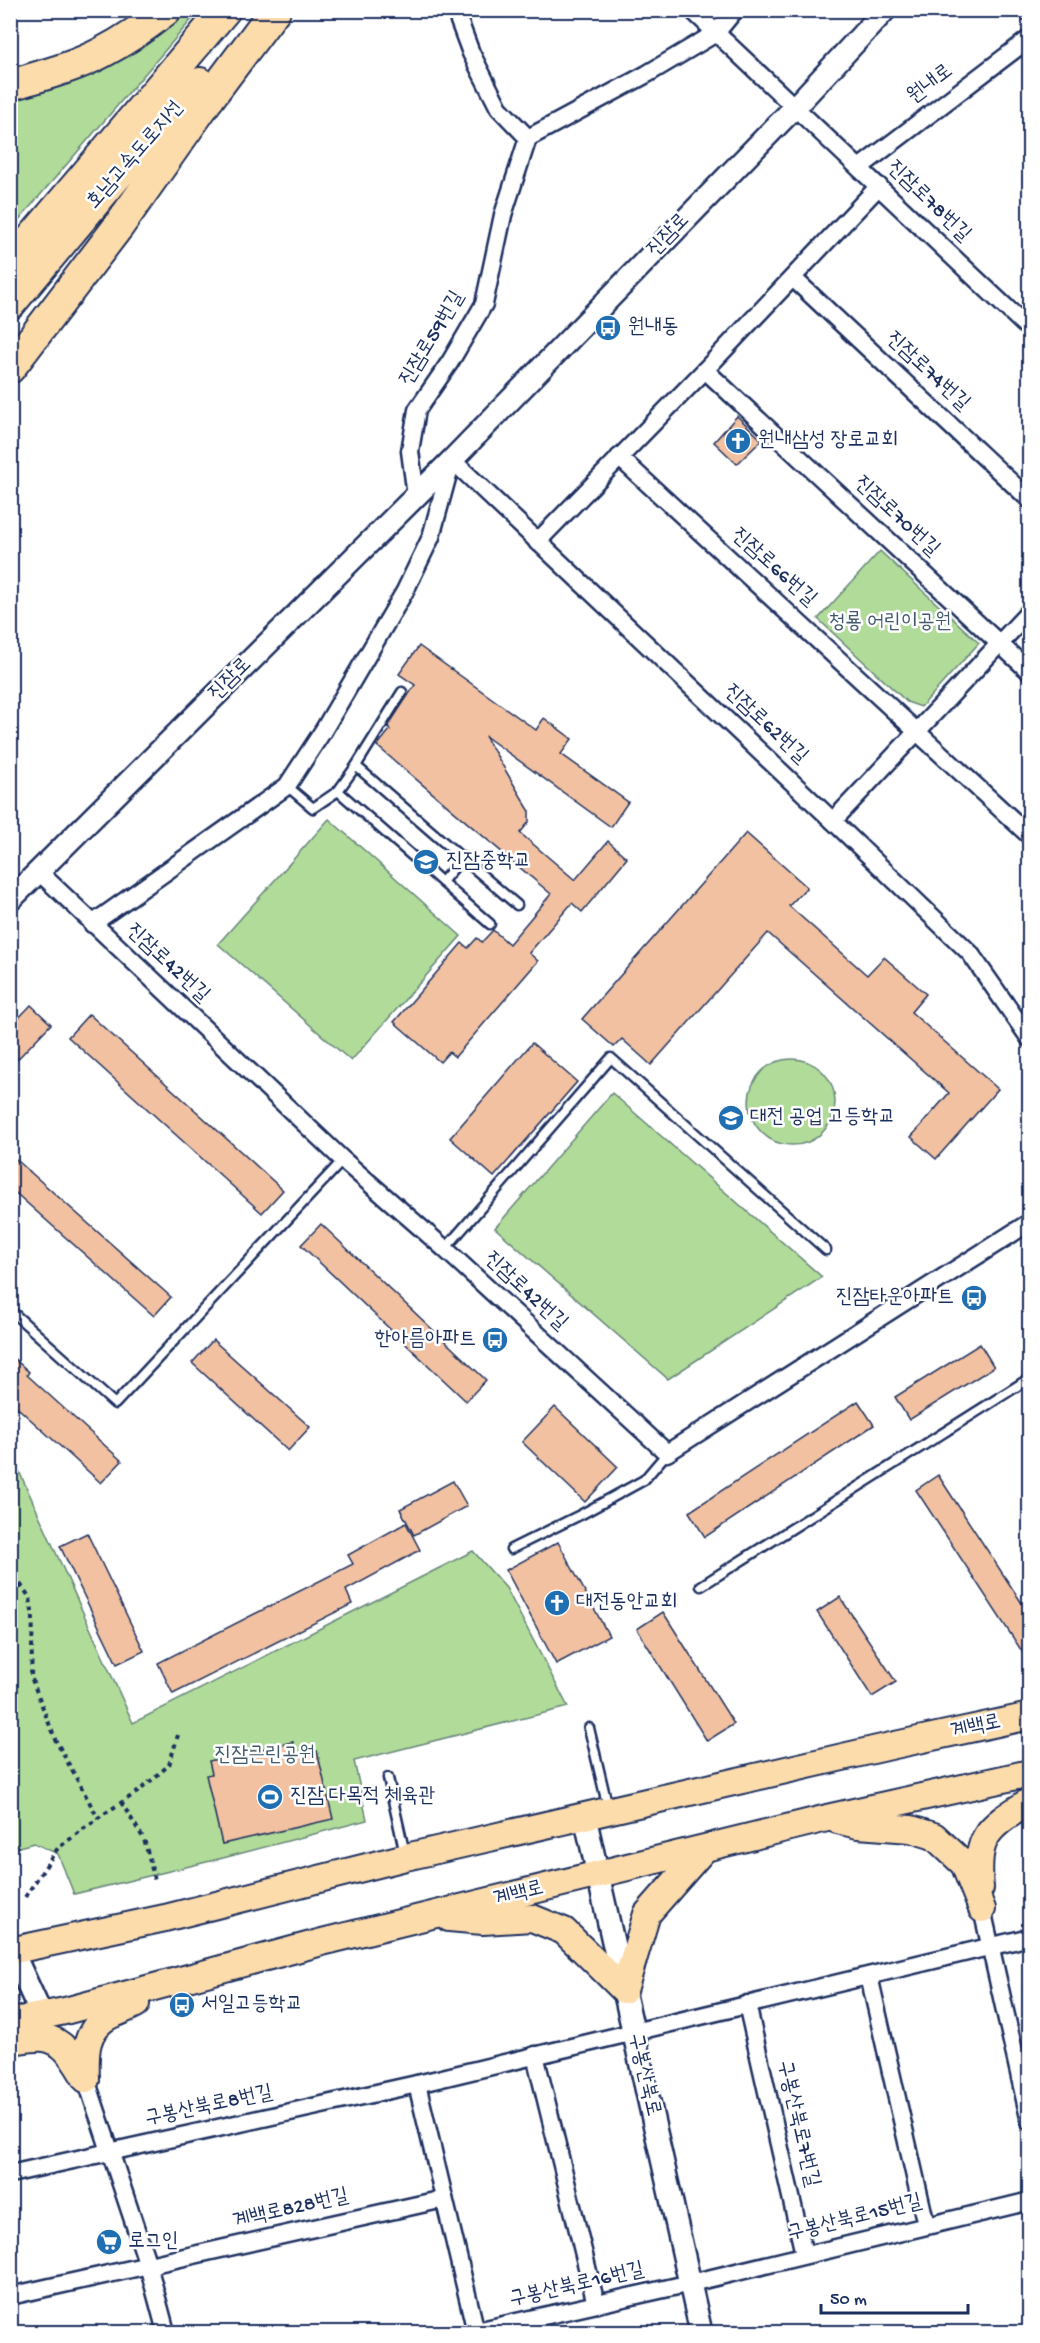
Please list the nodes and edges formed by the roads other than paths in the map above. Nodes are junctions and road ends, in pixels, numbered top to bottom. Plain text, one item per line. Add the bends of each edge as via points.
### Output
1 (166, 10) edge
2 (225, 10) edge
3 (264, 10) edge
4 (275, 10) edge
5 (455, 10) edge
6 (692, 10) edge
7 (735, 10) edge
8 (885, 10) edge
9 (716, 33) junction
10 (1029, 38) edge
11 (10, 86) edge
12 (794, 108) junction
13 (528, 138) junction
14 (859, 168) junction
15 (879, 186) junction
16 (10, 264) edge
17 (793, 278) junction
18 (10, 304) edge
19 (1029, 330) edge
20 (10, 368) edge
21 (705, 370) junction
22 (619, 457) junction
23 (452, 460) junction
24 (416, 496) junction
25 (1029, 500) edge
26 (537, 542) junction
27 (1029, 611) edge
28 (999, 643) junction
29 (1029, 672) edge
30 (402, 693) dead end
31 (916, 730) junction
32 (356, 766) junction
33 (287, 786) junction
34 (338, 790) junction
35 (833, 820) junction
36 (1029, 836) edge
37 (462, 858) junction
38 (38, 871) junction
39 (442, 882) junction
40 (10, 900) edge
41 (517, 905) dead end
42 (92, 924) junction
43 (490, 924) dead end
44 (1029, 1039) edge
45 (343, 1160) junction
46 (1029, 1222) edge
47 (446, 1249) junction
48 (826, 1250) dead end
49 (10, 1310) edge
50 (1029, 1378) edge
51 (667, 1453) junction
52 (511, 1549) dead end
53 (701, 1586) dead end
54 (1029, 1716) edge
55 (589, 1728) dead end
56 (1029, 1773) edge
57 (388, 1778) dead end
58 (1029, 1801) edge
59 (609, 1811) junction
60 (585, 1817) junction
61 (827, 1818) junction
62 (704, 1849) junction
63 (406, 1857) junction
64 (598, 1875) junction
65 (982, 1910) junction
66 (431, 1916) junction
67 (1029, 1937) edge
68 (990, 1946) junction
69 (11, 1949) edge
70 (869, 1976) junction
71 (169, 1983) junction
72 (624, 1990) junction
73 (747, 2004) junction
74 (42, 2016) junction
75 (10, 2022) edge
76 (634, 2032) junction
77 (10, 2041) edge
78 (536, 2055) junction
79 (86, 2079) junction
80 (417, 2084) junction
81 (1029, 2122) edge
82 (110, 2152) junction
83 (10, 2174) edge
84 (444, 2199) junction
85 (1029, 2201) edge
86 (926, 2225) junction
87 (804, 2254) junction
88 (148, 2265) junction
89 (691, 2283) junction
90 (10, 2296) edge
91 (596, 2304) junction
92 (166, 2332) edge
93 (474, 2332) edge
94 (701, 2332) edge

1 - 11 highway via 102,53
2 - 16 highway, 호남고속도로지선
3 - 18 highway, 호남고속도로지선
4 - 20 highway
5 - 13 street via 499,108
6 - 9 street
7 - 9 street
8 - 12 street, 진잠로
9 - 12 street, 진잠로78번길
9 - 13 street
10 - 14 street, 원내로
12 - 14 street, 진잠로78번길
12 - 23 street, 진잠로
13 - 24 street, 진잠로59번길 via 503,215 484,304 417,410 410,451
14 - 15 street, 진잠로78번길
15 - 17 street
15 - 19 street, 진잠로78번길
17 - 21 street
17 - 25 street, 진잠로74번길
21 - 22 street
21 - 28 street, 진잠로70번길
22 - 26 street
22 - 31 street, 진잠로66번길
23 - 24 street, 진잠로
23 - 26 street, 진잠로62번길
23 - 33 street, 진잠로 via 431,537 405,591
24 - 38 street, 진잠로
26 - 35 street, 진잠로62번길
27 - 28 street
28 - 29 street, 진잠로70번길
28 - 31 street
30 - 32 lane
31 - 35 street
31 - 36 street, 진잠로66번길
32 - 34 lane
32 - 37 lane
33 - 34 lane via 313,808
33 - 42 street, 진잠로
34 - 39 lane
35 - 44 street, 진잠로62번길 via 970,953
37 - 39 lane
37 - 41 lane
38 - 40 street, 진잠로
38 - 42 street, 진잠로42번길
39 - 43 lane
42 - 45 street, 진잠로42번길
45 - 47 street, 진잠로42번길
45 - 49 lane via 115,1404
46 - 51 street
47 - 48 lane via 611,1058
47 - 51 street, 진잠로42번길
50 - 53 lane
51 - 52 lane via 644,1480
54 - 59 main road, 계백로
55 - 59 lane
56 - 61 main road, 계백로
57 - 63 lane
58 - 65 main road via 989,1830 981,1844 978,1861
59 - 60 main road, 계백로
60 - 63 main road, 계백로
60 - 64 street, 구봉산북로
61 - 62 main road, 계백로
61 - 65 main road via 911,1829 934,1836 964,1864
62 - 64 main road, 계백로
62 - 72 main road via 647,1914
63 - 69 main road, 계백로 via 165,1918
64 - 66 main road, 계백로
64 - 72 street, 구봉산북로
65 - 68 street
66 - 71 main road, 계백로
66 - 72 main road via 483,1922 532,1918 564,1931
67 - 68 street
68 - 70 street
68 - 81 street
69 - 74 street
70 - 73 street
70 - 86 street
71 - 74 main road, 계백로
71 - 79 main road via 96,2026 87,2040
72 - 76 street, 구봉산북로
73 - 76 street
73 - 87 street, 구봉산북로7번길
74 - 75 main road, 계백로
76 - 78 street, 구봉산북로8번길
76 - 89 street, 구봉산북로
77 - 79 main road via 44,2038 61,2045
78 - 80 street, 구봉산북로8번길
78 - 91 street
79 - 82 street
80 - 82 street, 구봉산북로8번길
80 - 84 street
82 - 83 street, 구봉산북로8번길
82 - 88 street
84 - 88 street, 계백로828번길
84 - 93 street
85 - 86 street, 구봉산북로15번길
86 - 87 street, 구봉산북로15번길
87 - 89 street, 구봉산북로15번길
88 - 90 street, 계백로828번길
88 - 92 street
89 - 91 street, 구봉산북로16번길
89 - 94 street, 구봉산북로
91 - 93 street, 구봉산북로16번길

